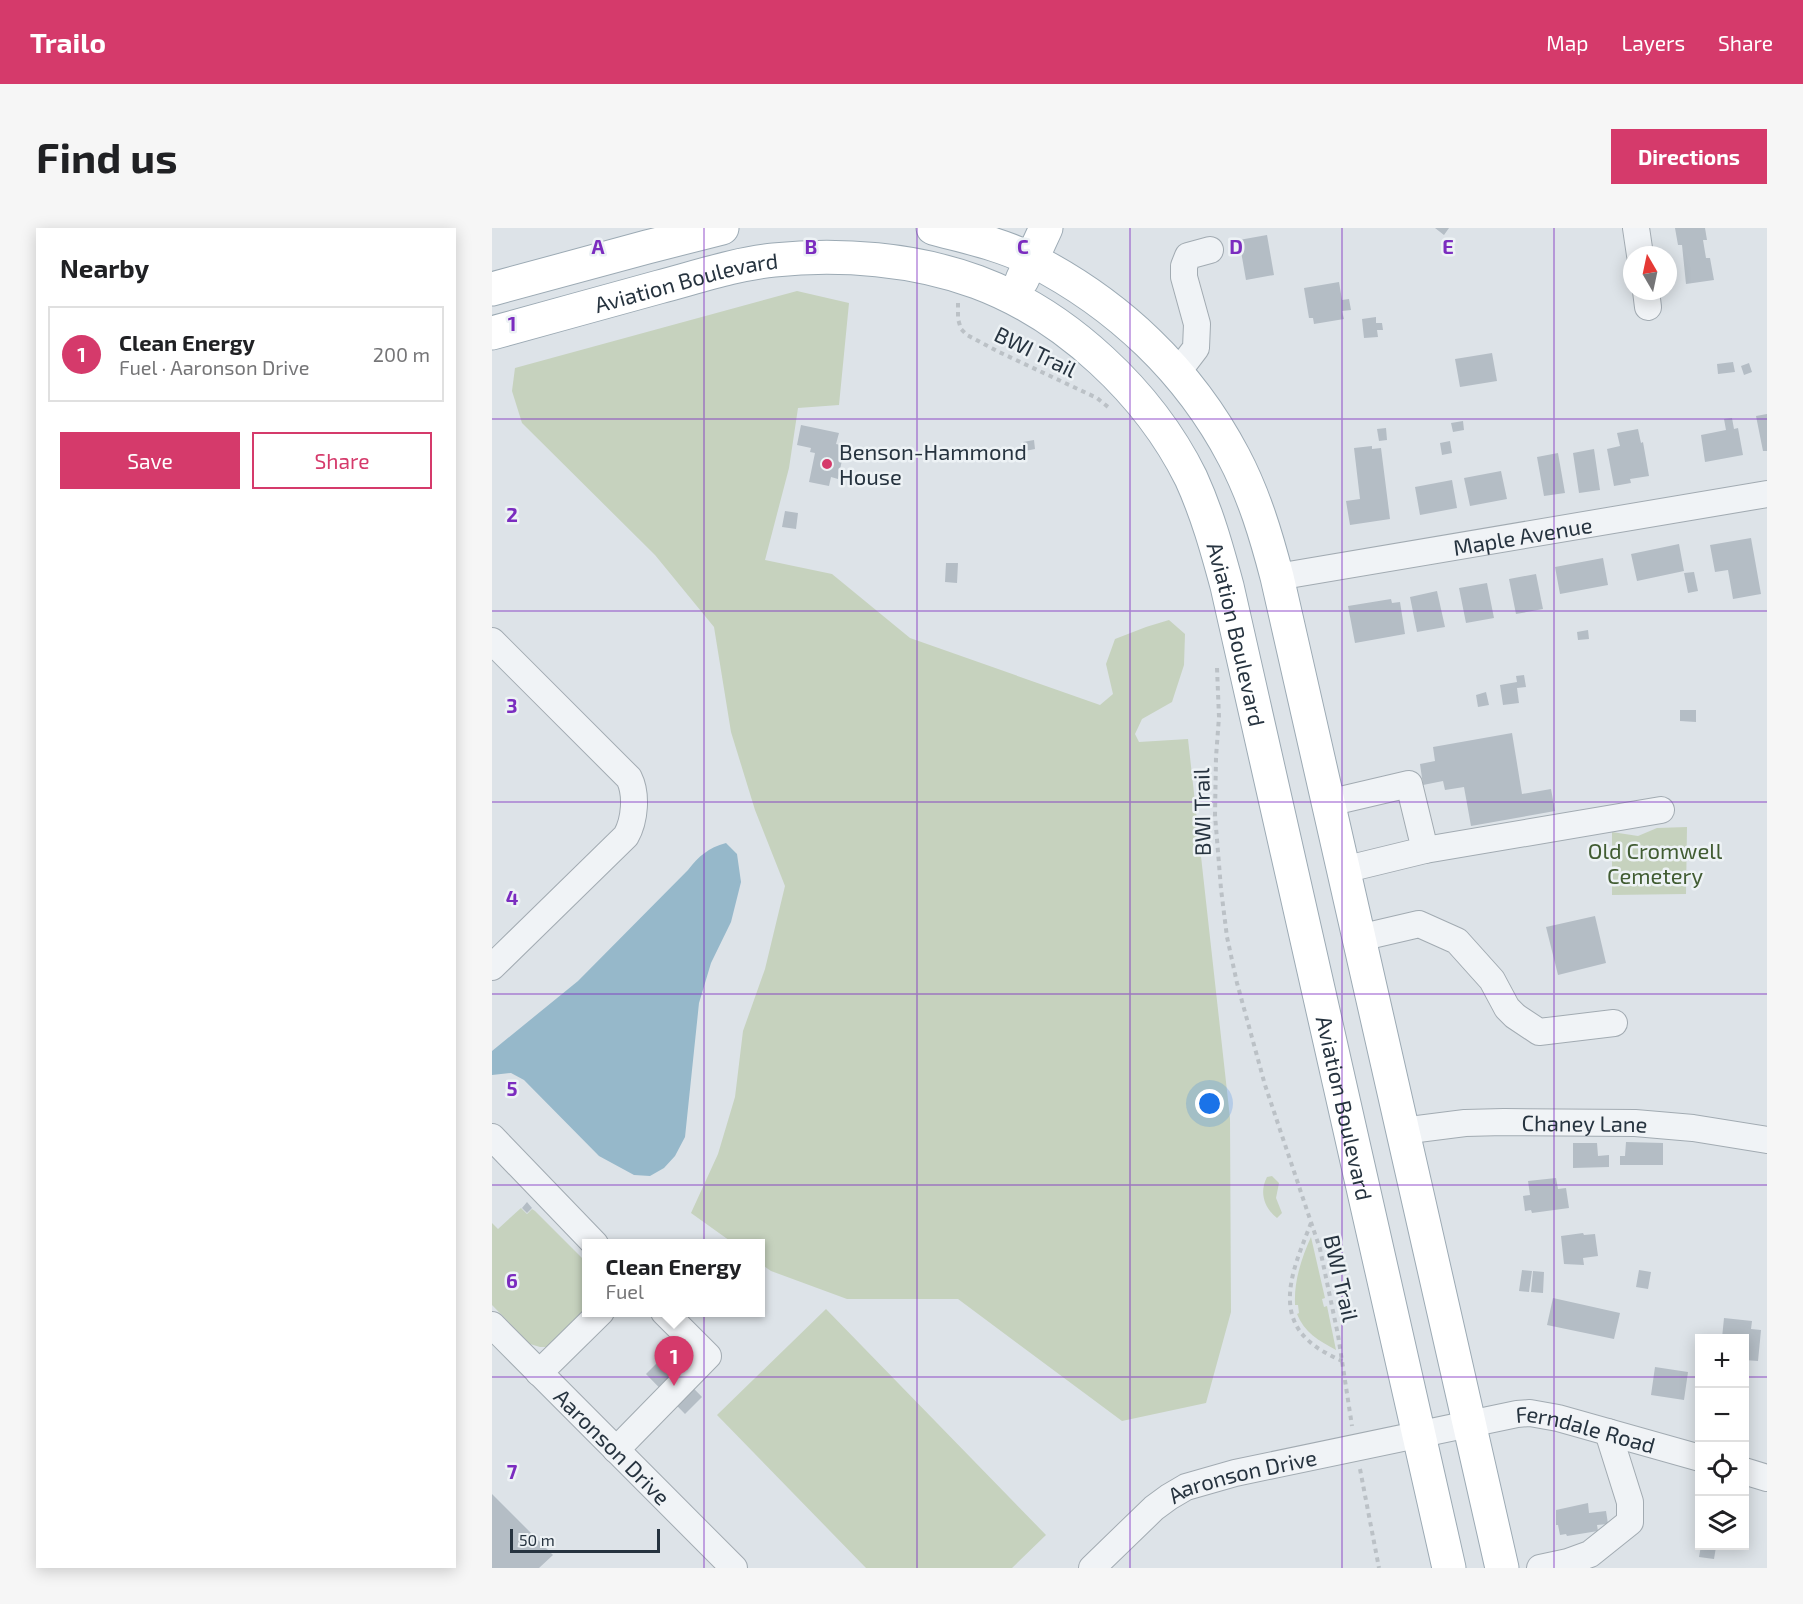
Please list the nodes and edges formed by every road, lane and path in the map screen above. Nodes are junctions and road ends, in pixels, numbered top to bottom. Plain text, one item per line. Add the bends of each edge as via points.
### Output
1 (722, 228) edge
2 (933, 228) edge
3 (1046, 228) edge
4 (1636, 228) edge
5 (1639, 246) edge
6 (1210, 250) dead end
7 (1031, 260) junction
8 (492, 289) edge
9 (1013, 298) junction
10 (959, 299) dead end
11 (492, 333) edge
12 (1178, 373) junction
13 (1111, 409) dead end
14 (1767, 494) edge
15 (1277, 577) junction
16 (492, 641) edge
17 (1216, 666) dead end
18 (1328, 803) junction
19 (1661, 810) dead end
20 (1425, 850) junction
21 (1343, 870) junction
22 (1359, 938) junction
23 (492, 967) edge
24 (1614, 1023) dead end
25 (1402, 1131) junction
26 (492, 1137) edge
27 (1767, 1140) edge
28 (1311, 1222) junction
29 (590, 1239) edge
30 (596, 1317) edge
31 (669, 1317) edge
32 (492, 1325) edge
33 (1342, 1361) junction
34 (539, 1373) junction
35 (1469, 1424) junction
36 (1608, 1432) junction
37 (1353, 1433) dead end
38 (1418, 1434) junction
39 (616, 1450) junction
40 (1695, 1457) edge
41 (1358, 1461) dead end
42 (1749, 1473) edge
43 (1767, 1478) edge
44 (734, 1568) edge
45 (1092, 1568) edge
46 (1379, 1568) edge
47 (1449, 1568) edge
48 (1502, 1568) edge
49 (1540, 1568) edge

1 - 8 main road, Aviation Boulevard
2 - 7 main road
3 - 7 main road
4 - 5 street
6 - 12 street via 1188,256 1184,266 1197,332 1196,348
7 - 9 main road
7 - 12 main road via 1089,294 1134,328
9 - 11 main road, Aviation Boulevard via 966,278 900,263 846,257 795,258 722,270
9 - 38 main road, Aviation Boulevard via 1065,331 1133,392 1173,447 1205,509 1227,586
10 - 13 path, BWI Trail via 958,319 967,335
12 - 15 main road via 1203,405 1234,458 1257,510
14 - 15 street, Maple Avenue
15 - 18 main road
16 - 23 street via 625,774 632,785 633,799 626,836
17 - 28 path, BWI Trail via 1220,717 1215,815 1227,937 1262,1075
18 - 20 street via 1409,784
18 - 21 main road
19 - 20 street
20 - 21 street
21 - 22 main road
22 - 24 street via 1419,924 1457,941 1492,980 1507,1008 1539,1032
22 - 25 main road
25 - 27 street, Chaney Lane via 1465,1123 1635,1124 1693,1128
25 - 35 main road
26 - 29 street
28 - 33 path, BWI Trail
28 - 33 path via 1292,1271 1291,1308 1308,1341
30 - 34 street
31 - 39 street via 708,1356
32 - 34 street, Aaronson Drive
33 - 37 path, BWI Trail
34 - 39 street, Aaronson Drive
35 - 36 street, Ferndale Road via 1530,1413
35 - 38 street, Ferndale Road
35 - 48 main road
36 - 40 street, Ferndale Road
36 - 49 street via 1630,1502 1630,1522 1590,1554
38 - 45 street, Aaronson Drive via 1186,1487 1154,1509
38 - 47 main road, Aviation Boulevard
39 - 44 street, Aaronson Drive
41 - 46 path
42 - 43 street

